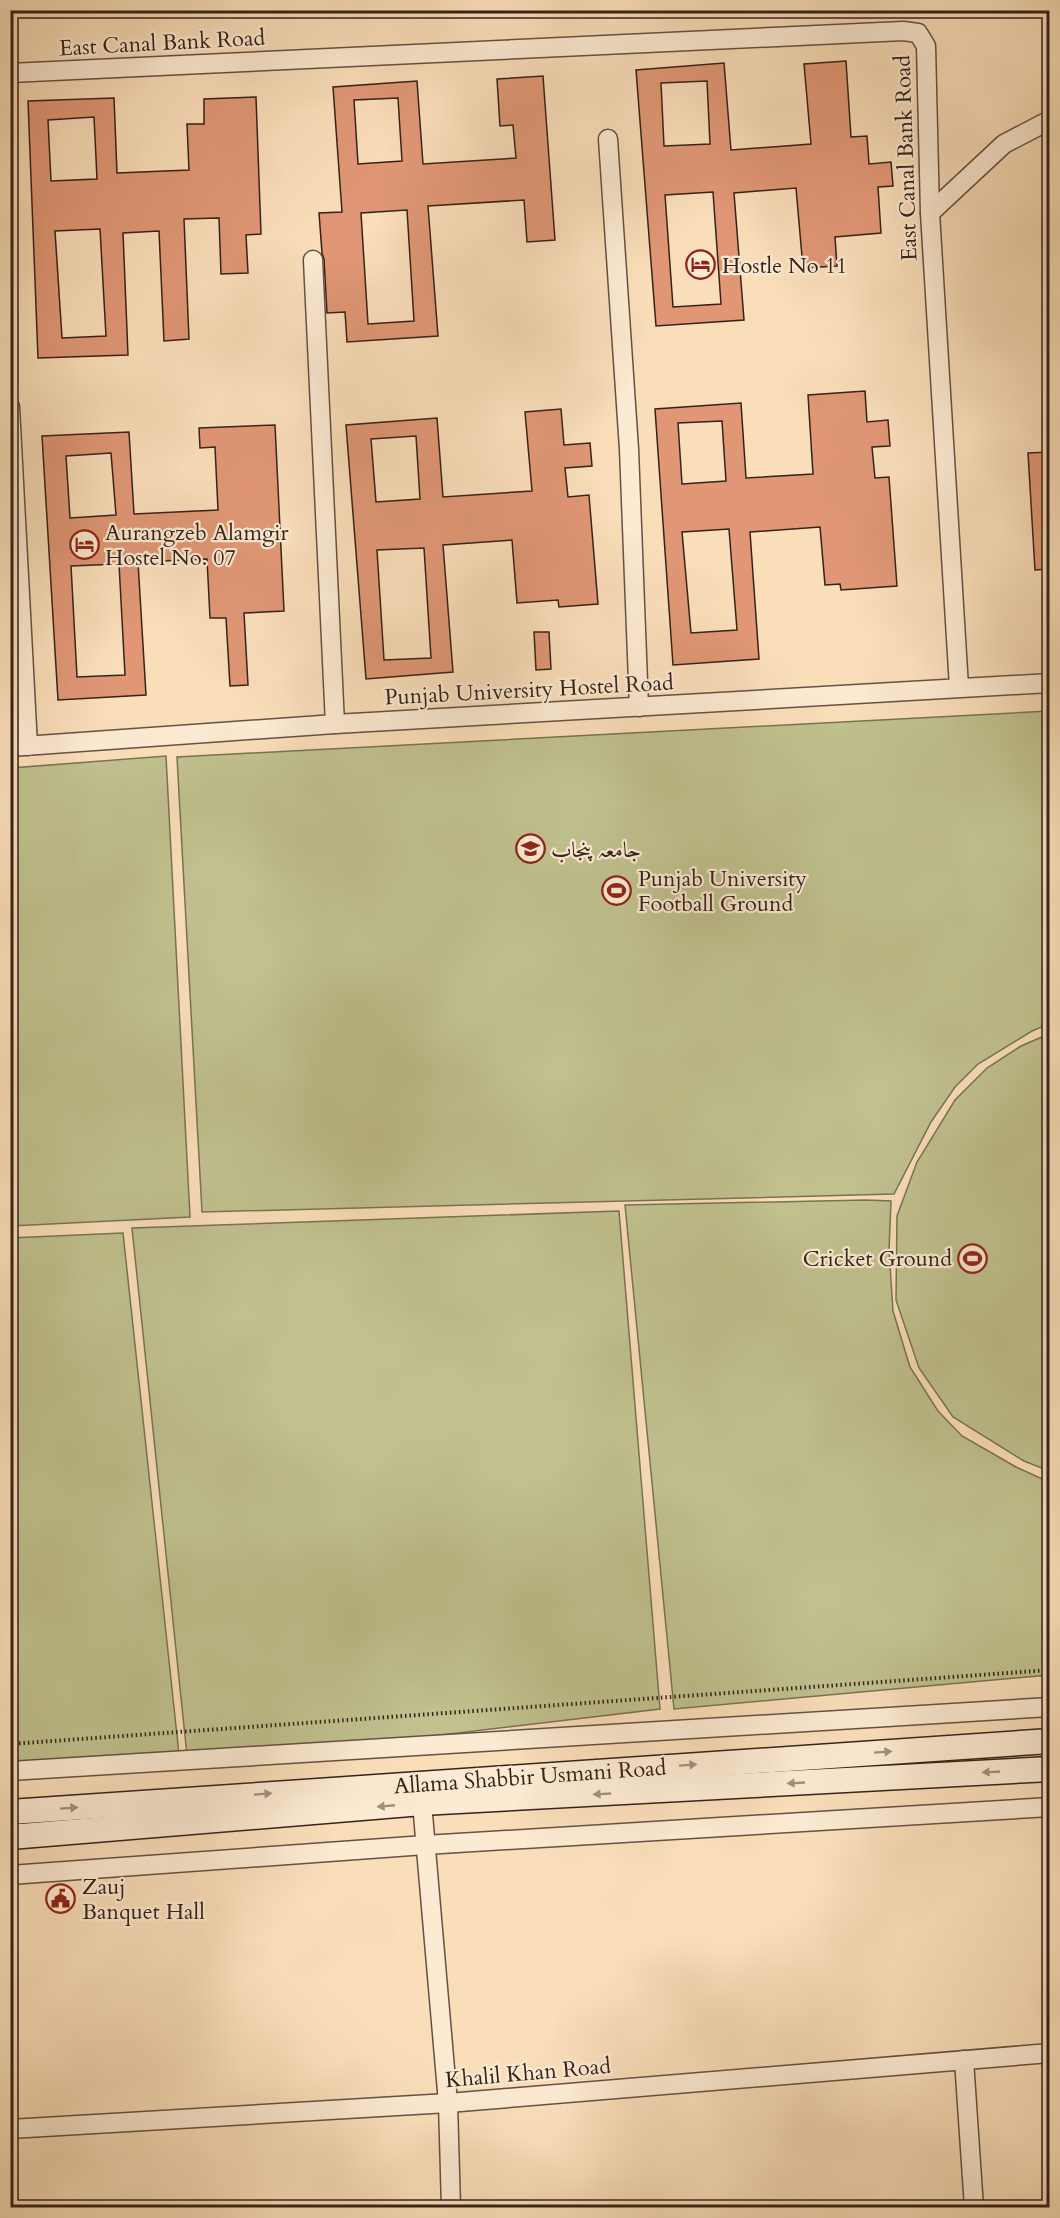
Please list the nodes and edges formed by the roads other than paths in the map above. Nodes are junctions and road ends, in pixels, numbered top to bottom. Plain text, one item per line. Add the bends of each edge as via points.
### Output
1 (10, 73) edge
2 (1050, 120) edge
3 (608, 139) dead end
4 (930, 213) junction
5 (313, 260) dead end
6 (10, 407) edge
7 (1050, 683) edge
8 (959, 687) junction
9 (639, 707) junction
10 (335, 724) junction
11 (19, 746) edge
12 (1050, 1707) edge
13 (1050, 1741) edge
14 (1050, 1769) edge
15 (10, 1771) edge
16 (422, 1803) junction
17 (1050, 1807) edge
18 (10, 1812) edge
19 (10, 1837) edge
20 (425, 1845) junction
21 (10, 1875) edge
22 (1050, 2053) edge
23 (964, 2060) junction
24 (448, 2103) junction
25 (10, 2129) edge
26 (451, 2208) edge
27 (974, 2208) edge

1 - 4 street, East Canal Bank Road via 918,33 926,46
2 - 4 street via 1004,144
3 - 9 street via 628,437
4 - 8 street, East Canal Bank Road
5 - 10 street
6 - 11 street
7 - 8 street, Punjab University Hostel Road
8 - 9 street, Punjab University Hostel Road
9 - 10 street, Punjab University Hostel Road
10 - 11 street, Punjab University Hostel Road
12 - 15 street
18 -> 13 main road, Allama Shabbir Usmani Road
14 -> 16 main road, Allama Shabbir Usmani Road
16 -> 19 main road, Allama Shabbir Usmani Road
16 - 20 street
17 - 20 street
20 - 21 street
20 - 24 street
22 - 23 street, Khalil Khan Road
23 - 24 street, Khalil Khan Road
23 - 27 street
24 - 25 street, Khalil Khan Road
24 - 26 street

